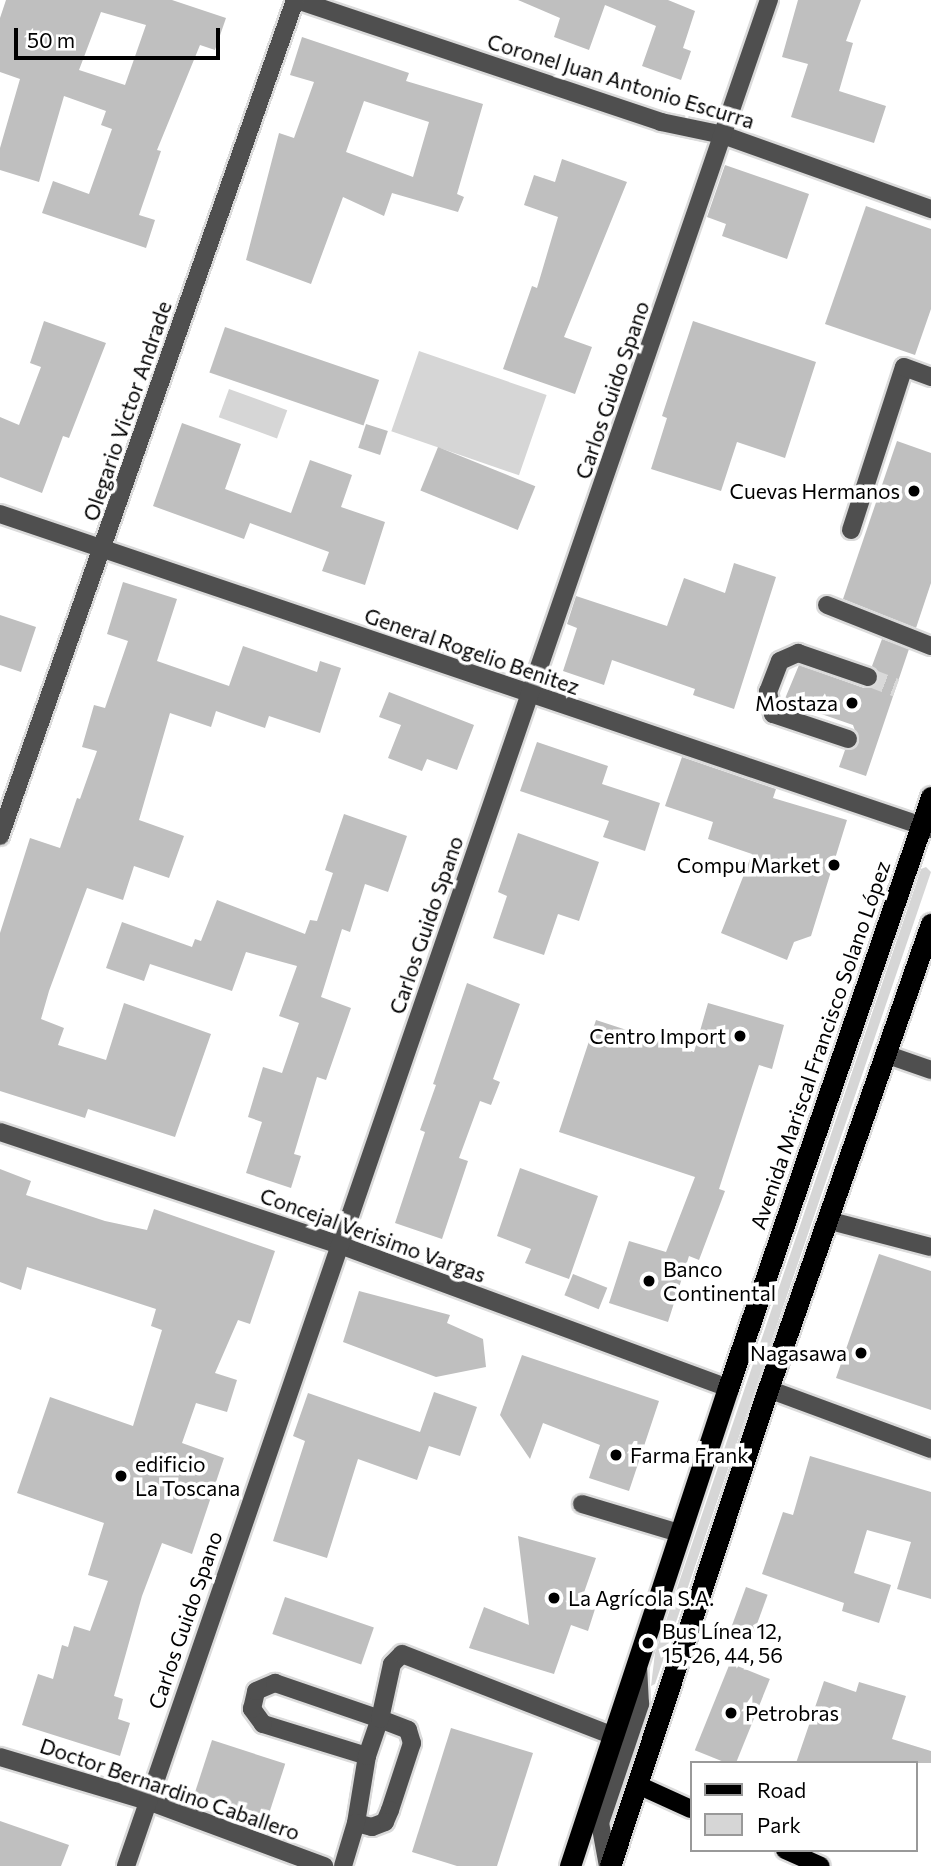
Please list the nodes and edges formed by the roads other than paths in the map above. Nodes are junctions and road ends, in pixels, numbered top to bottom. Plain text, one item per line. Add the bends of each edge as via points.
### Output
1 (296, 0) edge
2 (769, 0) edge
3 (723, 135) junction
4 (931, 209) edge
5 (931, 377) edge
6 (0, 514) edge
7 (851, 530) dead end
8 (103, 546) junction
9 (827, 605) dead end
10 (931, 646) edge
11 (868, 677) tunnel mouth
12 (531, 697) junction
13 (848, 739) dead end
14 (931, 797) edge
15 (926, 827) edge
16 (0, 836) edge
17 (931, 924) edge
18 (925, 958) edge
19 (885, 1054) junction
20 (931, 1070) edge
21 (0, 1132) edge
22 (827, 1220) junction
23 (337, 1244) junction
24 (931, 1247) edge
25 (728, 1388) junction
26 (768, 1389) junction
27 (931, 1449) edge
28 (582, 1504) dead end
29 (682, 1534) junction
30 (638, 1658) junction
31 (380, 1719) junction
32 (613, 1736) junction
33 (367, 1756) junction
34 (0, 1757) edge
35 (638, 1785) junction
36 (148, 1801) junction
37 (690, 1808) edge
38 (356, 1823) junction
39 (790, 1852) edge
40 (126, 1866) edge
41 (324, 1866) edge
42 (343, 1866) edge
43 (570, 1866) edge
44 (609, 1866) edge
45 (821, 1866) edge

1 - 3 street, Coronel Juan Antonio Escurra via 661,122
1 - 8 street, Olegario Victor Andrade
2 - 3 street, Carlos Guido Spano
3 - 4 street, Coronel Juan Antonio Escurra
3 - 12 street, Carlos Guido Spano
5 - 7 street via 904,367
6 - 8 street, General Rogelio Benitez
8 - 12 street, General Rogelio Benitez
8 - 16 street, Olegario Victor Andrade
9 - 10 street
11 - 13 street via 798,653 780,661 768,692 773,714
12 - 15 street, General Rogelio Benitez
12 - 23 street, Carlos Guido Spano
14 - 15 highway, Avenida Mariscal Francisco Solano López
15 - 25 highway, Avenida Mariscal Francisco Solano López
17 - 18 highway
18 - 19 highway
19 - 20 street
19 - 22 highway
21 - 23 street, Concejal Verisimo Vargas
22 - 24 street
22 - 26 highway
23 - 25 street, Concejal Verisimo Vargas
23 - 36 street, Carlos Guido Spano
25 - 29 highway, Avenida Mariscal Francisco Solano López
26 - 27 street
26 - 35 highway
28 - 29 street
29 - 30 highway, Avenida Mariscal Francisco Solano López
30 - 32 highway, Avenida Mariscal Francisco Solano López
30 - 44 street via 640,1704 600,1824
31 - 32 street via 391,1664 402,1654
31 - 33 street
31 - 33 street via 275,1683 265,1684 252,1699 263,1724
31 - 38 street via 408,1730 412,1743 385,1822 379,1826
32 - 43 highway, Avenida Mariscal Francisco Solano López
33 - 38 street
34 - 36 street, Doctor Bernardino Caballero
35 - 37 main road
35 - 44 highway
36 - 40 street, Carlos Guido Spano
36 - 41 street, Doctor Bernardino Caballero
38 - 42 street
39 - 45 main road

